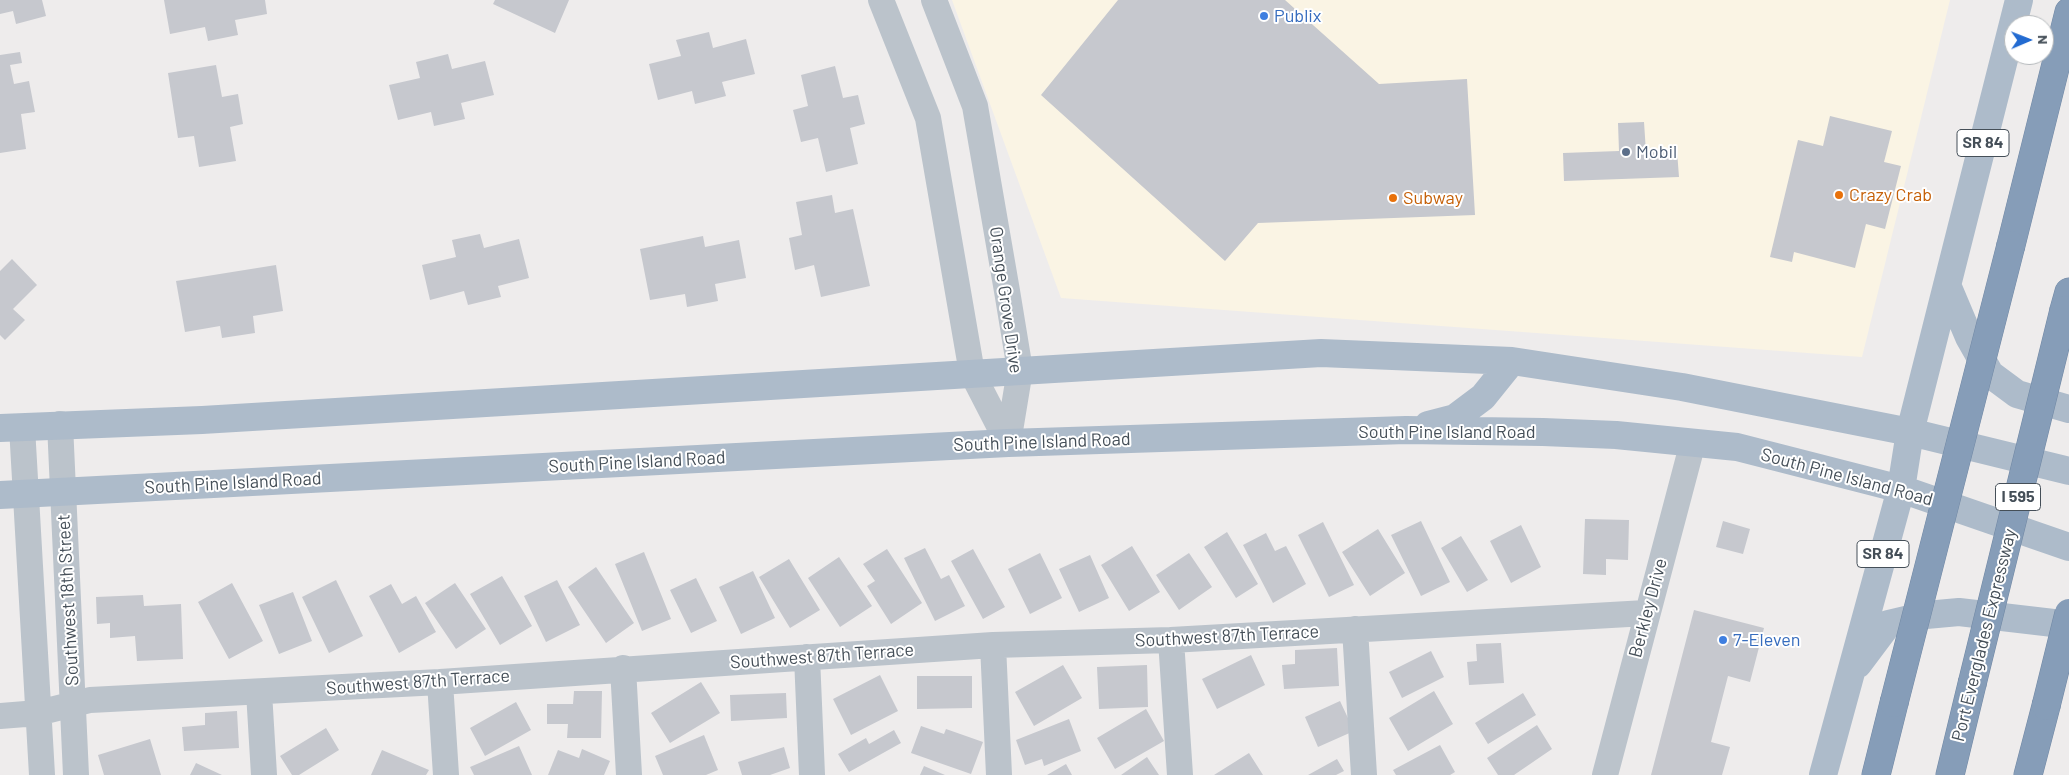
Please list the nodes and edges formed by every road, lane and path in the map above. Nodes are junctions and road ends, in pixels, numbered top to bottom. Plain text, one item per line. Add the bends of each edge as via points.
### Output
1 (881, 0) edge
2 (934, 0) edge
3 (2019, 0) edge
4 (2069, 12) edge
5 (1947, 285) junction
6 (2067, 301) edge
7 (1512, 361) junction
8 (1020, 370) junction
9 (972, 373) junction
10 (2069, 409) edge
11 (60, 424) junction
12 (11, 427) edge
13 (1406, 430) junction
14 (1910, 432) junction
15 (1693, 442) junction
16 (1008, 443) junction
17 (2069, 470) edge
18 (1901, 488) junction
19 (62, 492) junction
20 (13, 494) edge
21 (2069, 547) edge
22 (1646, 613) junction
23 (2069, 613) edge
24 (2069, 627) edge
25 (1356, 629) junction
26 (1171, 640) junction
27 (993, 644) junction
28 (807, 657) junction
29 (623, 668) junction
30 (1849, 674) junction
31 (440, 682) junction
32 (259, 692) junction
33 (73, 704) junction
34 (38, 713) junction
35 (0, 716) edge
36 (42, 775) edge
37 (76, 775) edge
38 (264, 775) edge
39 (446, 775) edge
40 (628, 775) edge
41 (812, 775) edge
42 (999, 775) edge
43 (1180, 775) edge
44 (1364, 775) edge
45 (1605, 775) edge
46 (1823, 775) edge
47 (1876, 775) edge
48 (1950, 775) edge
49 (2028, 775) edge

1 - 9 street via 928,118
2 - 8 street, Orange Grove Drive via 975,106
3 - 5 main road, SR 84
4 - 47 highway, bridge
5 - 10 main road via 1969,337 1990,374 2017,394
5 - 14 main road, SR 84
6 - 48 highway, Port Everglades Expressway / I 595, bridge
7 - 8 main road via 1321,353
7 - 13 main road via 1483,397 1455,418
7 - 14 main road via 1682,387
8 - 9 main road
8 - 16 street, Orange Grove Drive
9 - 11 main road via 202,420
9 - 16 street
11 - 12 main road
11 - 19 street, Southwest 18th Street
12 - 20 street, Southwest 18th Street
13 - 15 main road, South Pine Island Road via 1607,435
13 - 16 main road, South Pine Island Road
14 - 17 main road
14 - 18 main road, SR 84
15 - 18 main road, South Pine Island Road via 1737,447
15 - 22 street, Berkley Drive
16 - 19 main road, South Pine Island Road
18 - 21 main road, South Pine Island Road
18 - 30 main road, SR 84
19 - 20 main road, South Pine Island Road
19 - 33 street, Southwest 18th Street
20 - 34 street, Southwest 18th Street
22 - 25 street, Southwest 87th Terrace
22 - 45 street, Berkley Drive
23 - 49 highway, bridge
24 - 30 main road via 1959,612 1926,615 1888,624
25 - 26 street, Southwest 87th Terrace
25 - 44 street
26 - 27 street, Southwest 87th Terrace
26 - 43 street
27 - 28 street, Southwest 87th Terrace
27 - 42 street
28 - 29 street, Southwest 87th Terrace
28 - 41 street
29 - 31 street, Southwest 87th Terrace
29 - 40 street
30 - 46 main road, SR 84
31 - 32 street, Southwest 87th Terrace
31 - 39 street
32 - 33 street, Southwest 87th Terrace via 90,700
32 - 38 street
33 - 34 street, Southwest 87th Terrace
33 - 37 street, Southwest 18th Street
34 - 35 street, Southwest 87th Terrace
34 - 36 street, Southwest 18th Street

